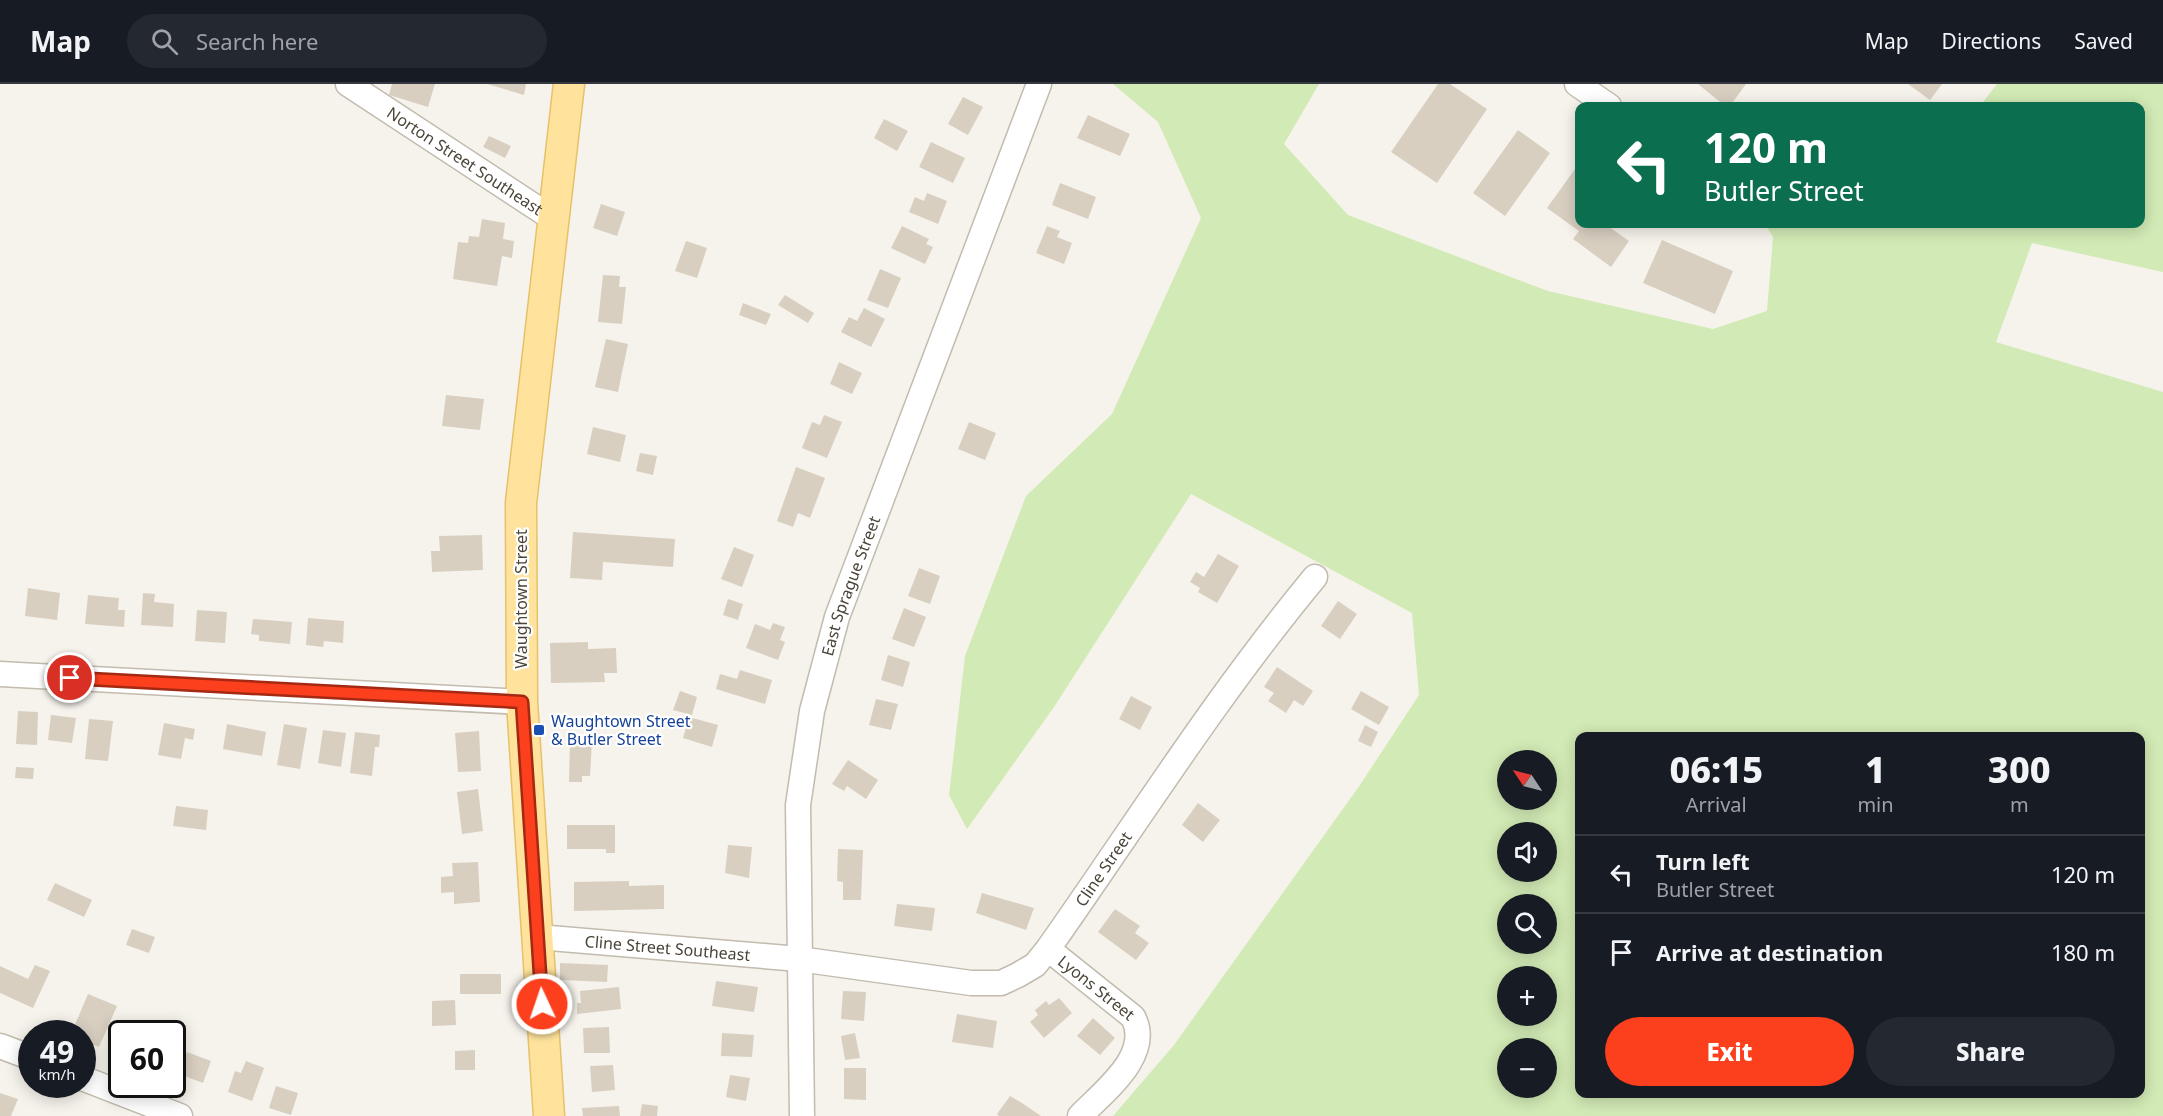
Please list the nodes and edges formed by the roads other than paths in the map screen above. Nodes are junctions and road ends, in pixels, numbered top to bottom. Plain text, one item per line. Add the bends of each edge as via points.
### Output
1 (348, 84) edge
2 (569, 84) edge
3 (1039, 84) edge
4 (1577, 84) edge
5 (1603, 102) edge
6 (552, 218) junction
7 (1315, 578) dead end
8 (0, 674) edge
9 (522, 702) junction
10 (538, 937) junction
11 (1048, 949) junction
12 (799, 959) junction
13 (0, 1046) edge
14 (18, 1053) edge
15 (96, 1083) edge
16 (180, 1116) edge
17 (549, 1116) edge
18 (802, 1116) edge
19 (1080, 1116) edge

1 - 6 street, Norton Street Southeast
2 - 6 main road, Waughtown Street
3 - 12 street, East Sprague Street via 837,616 813,711 798,805
4 - 5 street
6 - 9 main road, Waughtown Street via 521,503
7 - 11 street, Cline Street via 1268,634
8 - 9 street
9 - 10 main road, Waughtown Street
10 - 12 street, Cline Street Southeast
10 - 17 main road, Waughtown Street
11 - 12 street, Cline Street via 1035,965 1001,982 971,983
11 - 19 street, Lyons Street via 1133,1017 1139,1028 1140,1041 1128,1065
12 - 18 street, East Sprague Street
13 - 14 street
15 - 16 street

